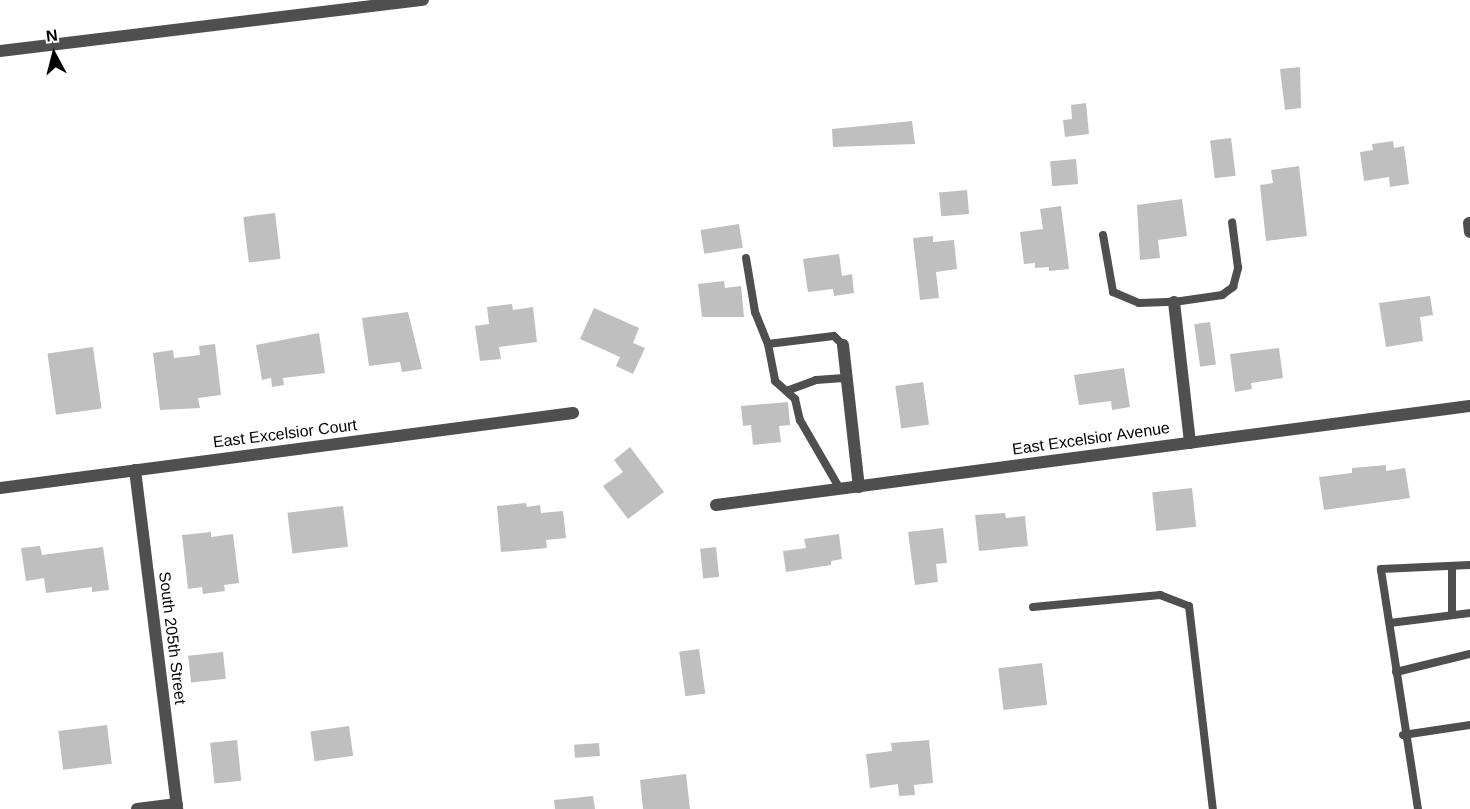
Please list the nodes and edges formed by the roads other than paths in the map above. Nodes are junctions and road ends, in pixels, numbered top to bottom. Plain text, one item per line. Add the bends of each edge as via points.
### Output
1 (423, 0) edge
2 (0, 51) edge
3 (1232, 222) dead end
4 (1103, 236) dead end
5 (746, 258) dead end
6 (1174, 302) junction
7 (768, 344) junction
8 (843, 345) joint
9 (847, 378) junction
10 (789, 390) junction
11 (1470, 406) edge
12 (573, 413) dead end
13 (1190, 443) junction
14 (135, 471) junction
15 (859, 487) junction
16 (0, 488) edge
17 (840, 489) junction
18 (716, 505) dead end
19 (1452, 566) junction
20 (1470, 566) edge
21 (1033, 607) dead end
22 (1452, 613) junction
23 (1470, 613) edge
24 (1390, 623) junction
25 (1470, 654) edge
26 (1396, 672) junction
27 (1470, 725) edge
28 (1403, 735) junction
29 (177, 806) edge
30 (137, 809) edge
31 (1213, 809) edge
32 (1418, 809) edge

1 - 2 street
3 - 6 lane via 1238,268 1233,287 1222,295
4 - 6 lane via 1113,292 1139,303
5 - 7 lane via 755,312
6 - 13 street
7 - 8 lane via 834,336
7 - 10 lane via 775,381
8 - 9 street
9 - 10 lane via 816,380
9 - 15 street
10 - 17 lane via 800,420
11 - 13 street, East Excelsior Avenue
12 - 14 street, East Excelsior Court
13 - 15 street, East Excelsior Avenue
14 - 16 street, East Excelsior Court
14 - 29 street, South 205th Street
15 - 17 street, East Excelsior Avenue
17 - 18 street, East Excelsior Avenue
19 - 20 lane
19 - 22 lane
19 - 24 lane via 1381,569
21 - 31 lane via 1160,595 1189,606
22 - 23 lane
22 - 24 lane
24 - 26 lane
25 - 26 lane
26 - 28 lane
27 - 28 lane
28 - 32 lane
29 - 30 street

